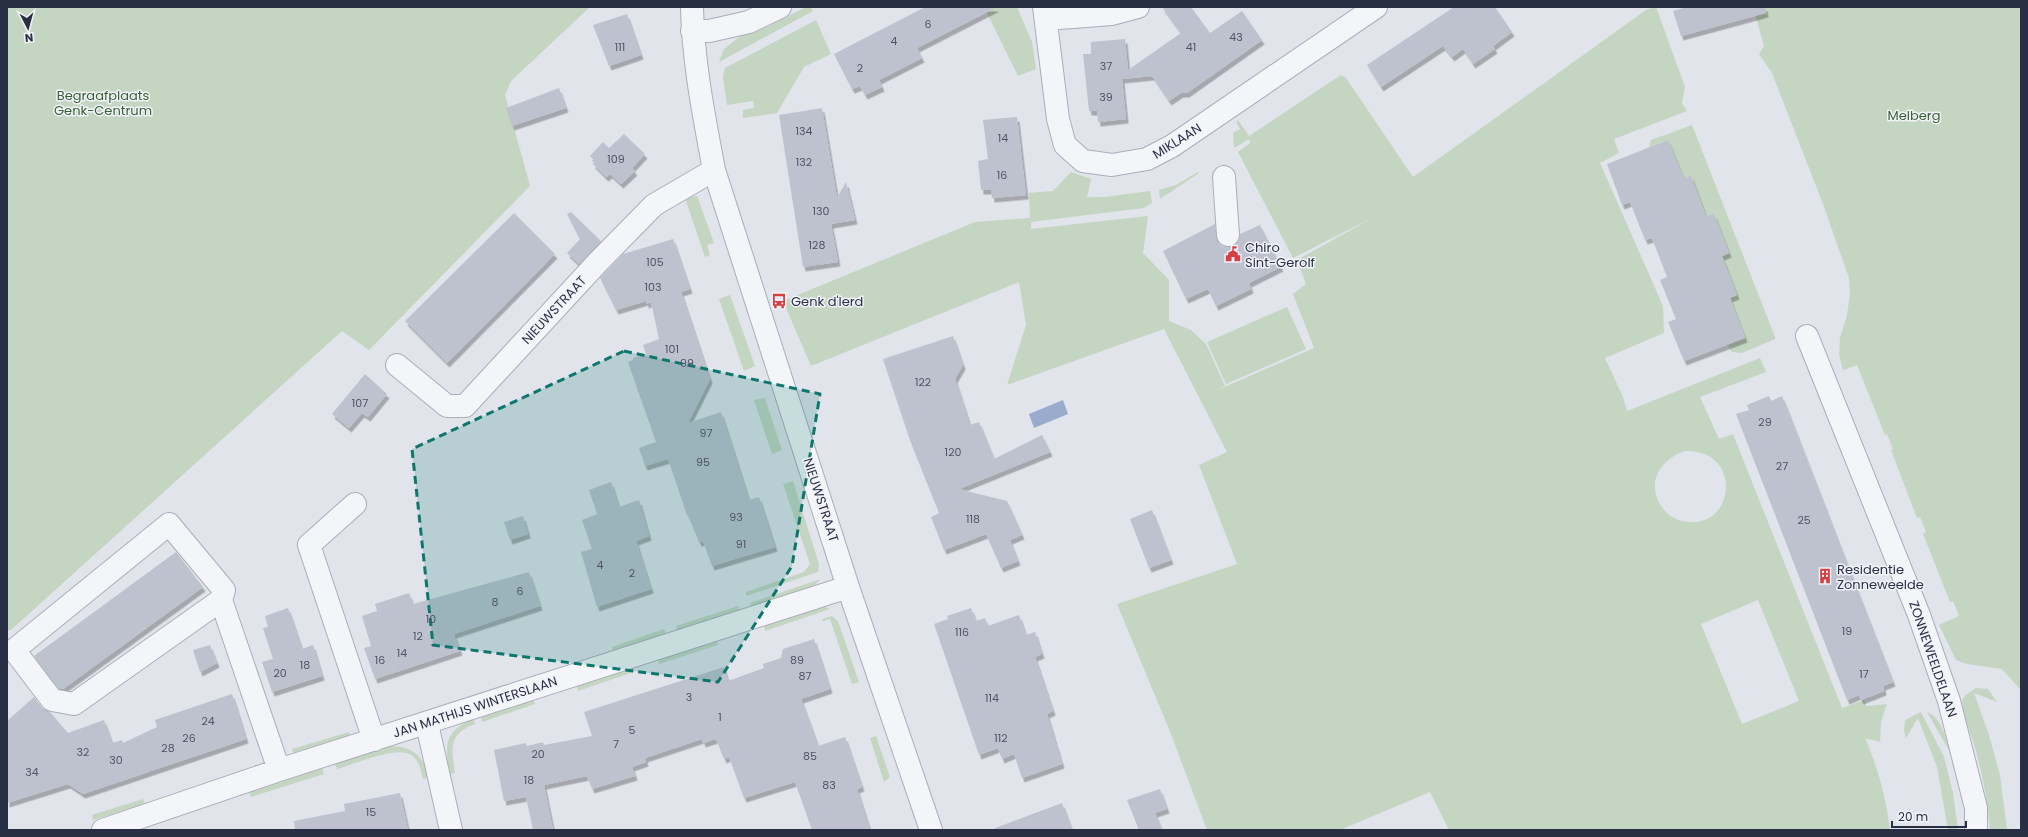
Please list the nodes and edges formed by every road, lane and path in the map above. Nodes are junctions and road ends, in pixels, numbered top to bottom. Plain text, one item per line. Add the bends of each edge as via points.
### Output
1 (692, 7) edge
2 (780, 7) edge
3 (1138, 7) edge
4 (1376, 7) edge
5 (1045, 13) edge
6 (692, 31) junction
7 (714, 170) junction
8 (1224, 177) dead end
9 (1228, 235) dead end
10 (1807, 336) dead end
11 (397, 365) dead end
12 (355, 504) dead end
13 (848, 586) junction
14 (221, 600) junction
15 (10, 647) edge
16 (427, 724) junction
17 (374, 740) junction
18 (280, 770) junction
19 (103, 830) edge
20 (450, 830) edge
21 (931, 830) edge
22 (1976, 830) edge

1 - 6 street, NIEUWSTRAAT
2 - 6 street via 749,22
3 - 5 street via 1112,14
4 - 5 street, MIKLAAN via 1172,146 1147,159 1112,165 1083,161 1065,145 1058,119
6 - 7 street, NIEUWSTRAAT via 701,104
7 - 11 street, NIEUWSTRAAT via 654,205 464,406 447,406
7 - 13 street, NIEUWSTRAAT
8 - 9 street
10 - 22 street, ZONNEWEELDELAAN via 1919,616 1950,701 1976,808
12 - 17 street via 309,545
13 - 16 street, JAN MATHIJS WINTERSLAAN
13 - 21 street, NIEUWSTRAAT
14 - 15 street via 74,704 52,700
14 - 15 street via 224,590 170,524
14 - 18 street
16 - 17 street, JAN MATHIJS WINTERSLAAN
16 - 20 street
17 - 18 street, JAN MATHIJS WINTERSLAAN
18 - 19 street, JAN MATHIJS WINTERSLAAN

